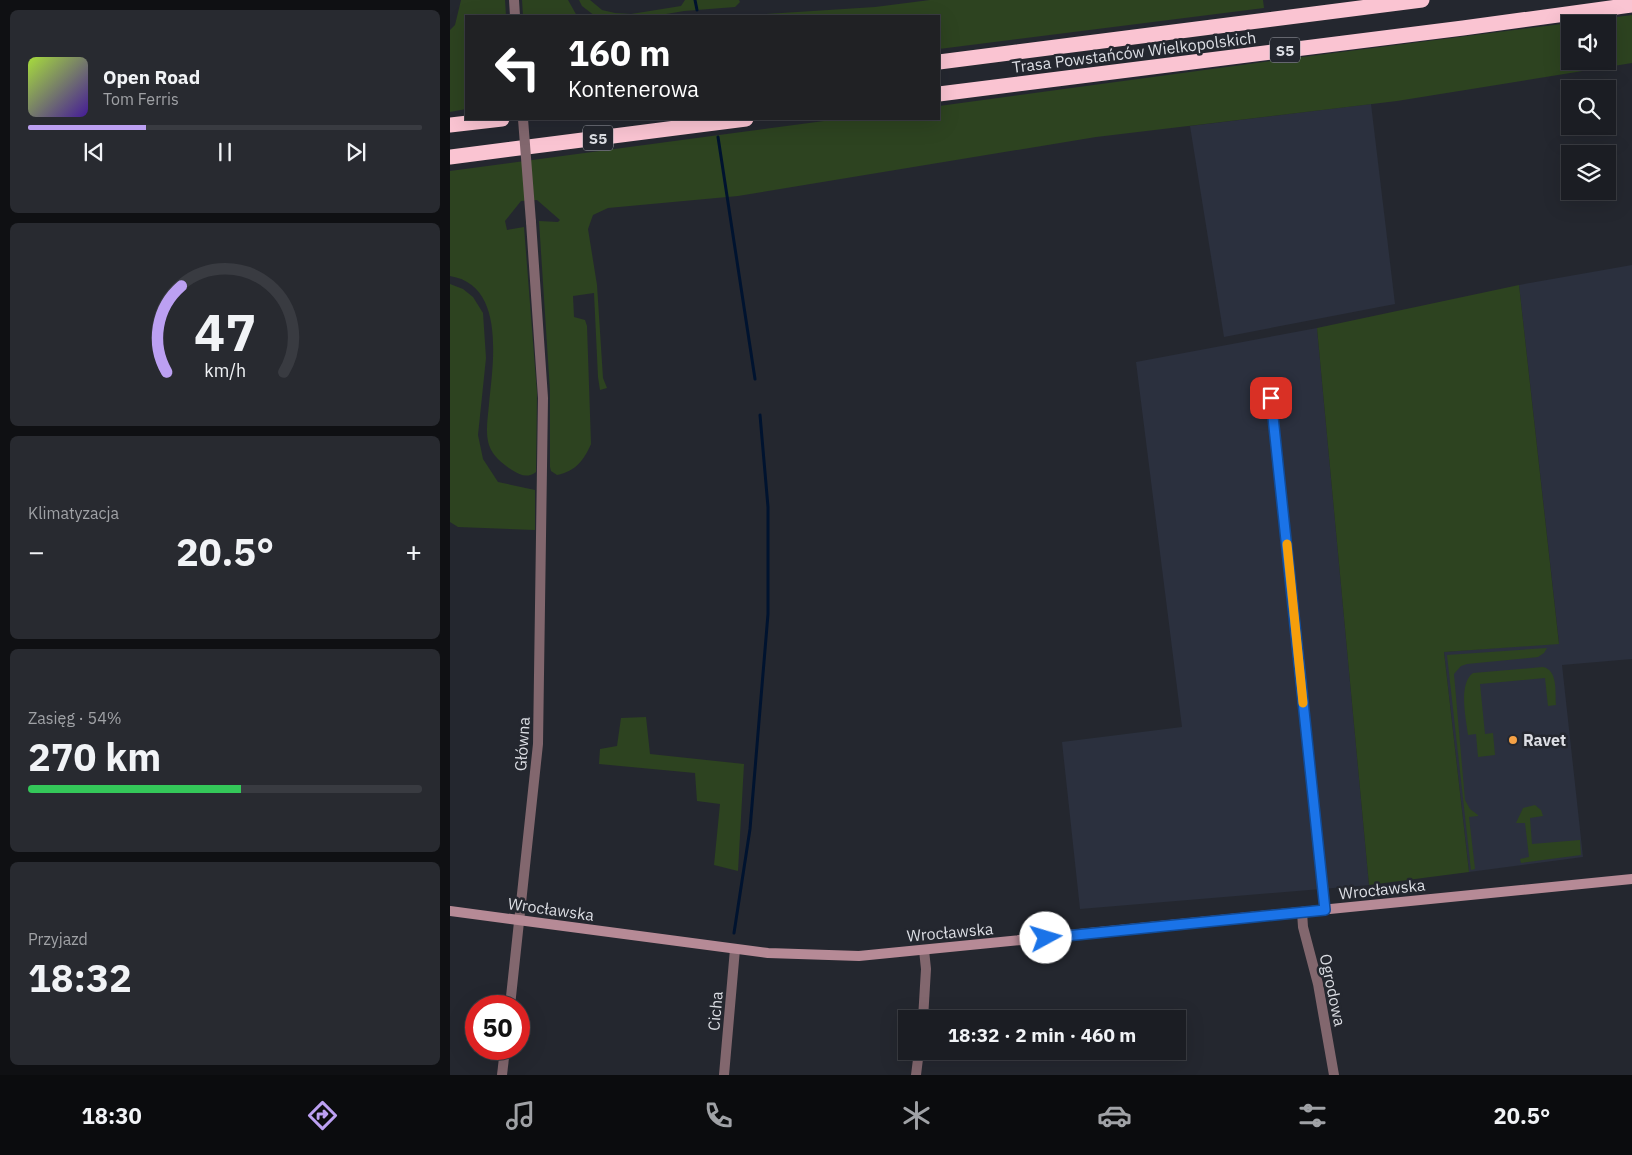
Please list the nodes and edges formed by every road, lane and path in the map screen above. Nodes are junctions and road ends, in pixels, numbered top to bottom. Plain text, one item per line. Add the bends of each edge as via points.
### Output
1 (514, 0) edge
2 (1422, 0) edge
3 (1632, 4) edge
4 (515, 15) edge
5 (940, 62) edge
6 (940, 94) edge
7 (495, 120) edge
8 (523, 120) edge
9 (738, 120) edge
10 (450, 126) edge
11 (450, 157) edge
12 (1271, 398) dead end
13 (1632, 879) edge
14 (1325, 910) junction
15 (450, 911) edge
16 (1302, 912) junction
17 (519, 919) junction
18 (735, 949) junction
19 (924, 950) junction
20 (511, 995) edge
21 (924, 1010) edge
22 (504, 1060) edge
23 (918, 1060) edge
24 (502, 1075) edge
25 (724, 1075) edge
26 (916, 1075) edge
27 (1334, 1075) edge

1 - 4 street
2 - 5 highway, Trasa Powstańców Wielkopolskich / S5
3 - 6 highway, Trasa Powstańców Wielkopolskich / S5
7 - 10 highway
8 - 17 street, Główna, bridge via 543,398 543,482 538,744
9 - 11 highway, S5
12 - 14 street
13 - 14 main road, Wrocławska
14 - 16 main road, Wrocławska
15 - 17 main road, Wrocławska
16 - 19 main road, Wrocławska
16 - 27 street, Ogrodowa
17 - 18 main road, Wrocławska
17 - 20 street, Główna
18 - 19 main road, Wrocławska via 859,956
18 - 25 street, Cicha
19 - 21 street
22 - 24 street
23 - 26 street

